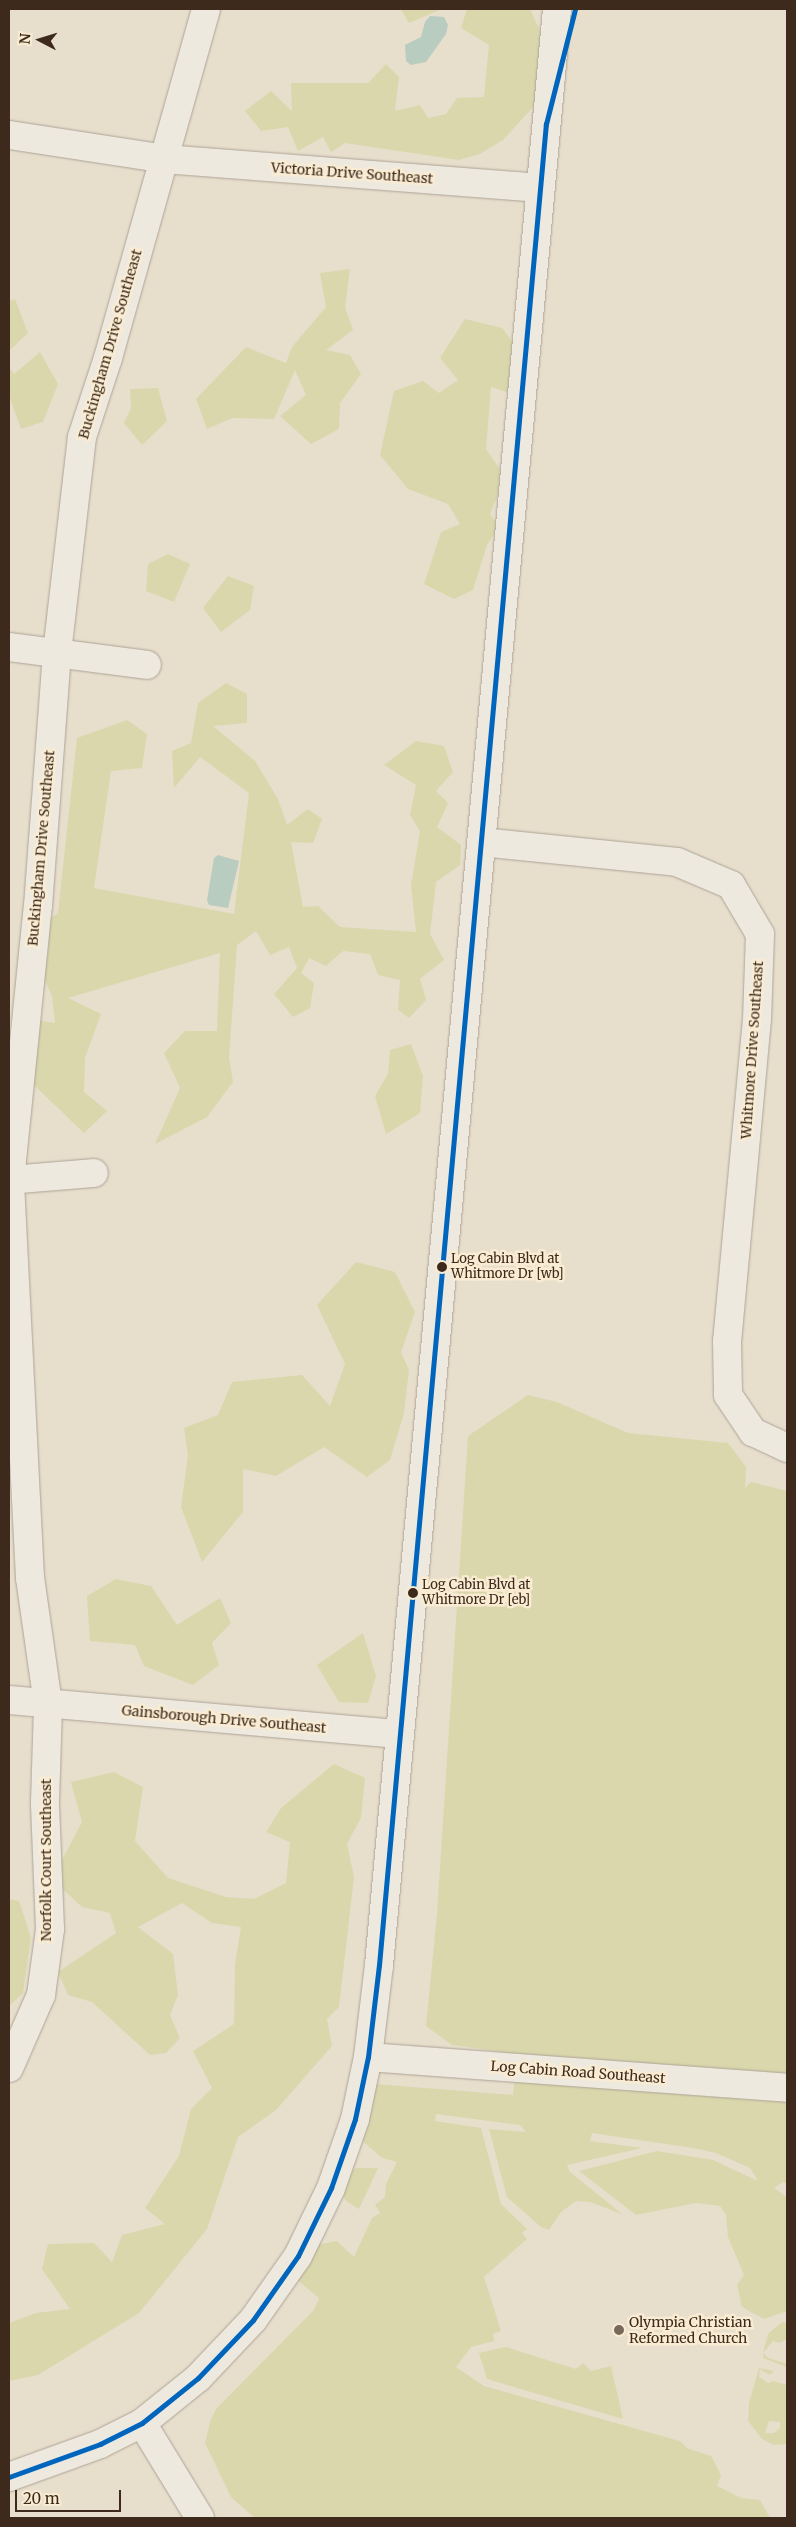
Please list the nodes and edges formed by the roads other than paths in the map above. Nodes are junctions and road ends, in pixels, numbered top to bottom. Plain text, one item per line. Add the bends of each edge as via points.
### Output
1 (206, 9) edge
2 (557, 9) edge
3 (575, 9) edge
4 (546, 124) junction
5 (9, 135) edge
6 (165, 159) junction
7 (540, 188) junction
8 (9, 648) edge
9 (57, 653) junction
10 (147, 665) dead end
11 (481, 842) junction
12 (94, 1173) dead end
13 (9, 1180) edge
14 (787, 1448) edge
15 (9, 1700) edge
16 (48, 1704) junction
17 (400, 1734) junction
18 (368, 2057) junction
19 (9, 2068) edge
20 (787, 2088) edge
21 (142, 2423) junction
22 (9, 2477) edge
23 (200, 2518) edge

1 - 6 street, Buckingham Drive Southeast
2 - 4 street
3 - 4 street
4 - 7 street
5 - 6 street, Victoria Drive Southeast
6 - 7 street, Victoria Drive Southeast
6 - 9 street, Buckingham Drive Southeast via 82,437
7 - 11 street
8 - 9 street
9 - 10 street
9 - 13 street, Buckingham Drive Southeast via 38,906
11 - 14 street, Whitmore Drive Southeast via 677,862 731,885 760,934 756,1019 726,1341 728,1395 753,1432
11 - 17 street
12 - 13 street
13 - 16 street, Buckingham Drive Southeast via 30,1578
15 - 16 street, Gainsborough Drive Southeast
16 - 17 street, Gainsborough Drive Southeast
16 - 19 street, Norfolk Court Southeast via 45,1802 50,1929 41,1995
17 - 18 street
18 - 20 street, Log Cabin Road Southeast
18 - 21 street via 349,2136 331,2188 298,2256 253,2320 198,2378
21 - 22 street via 100,2444
21 - 23 street

